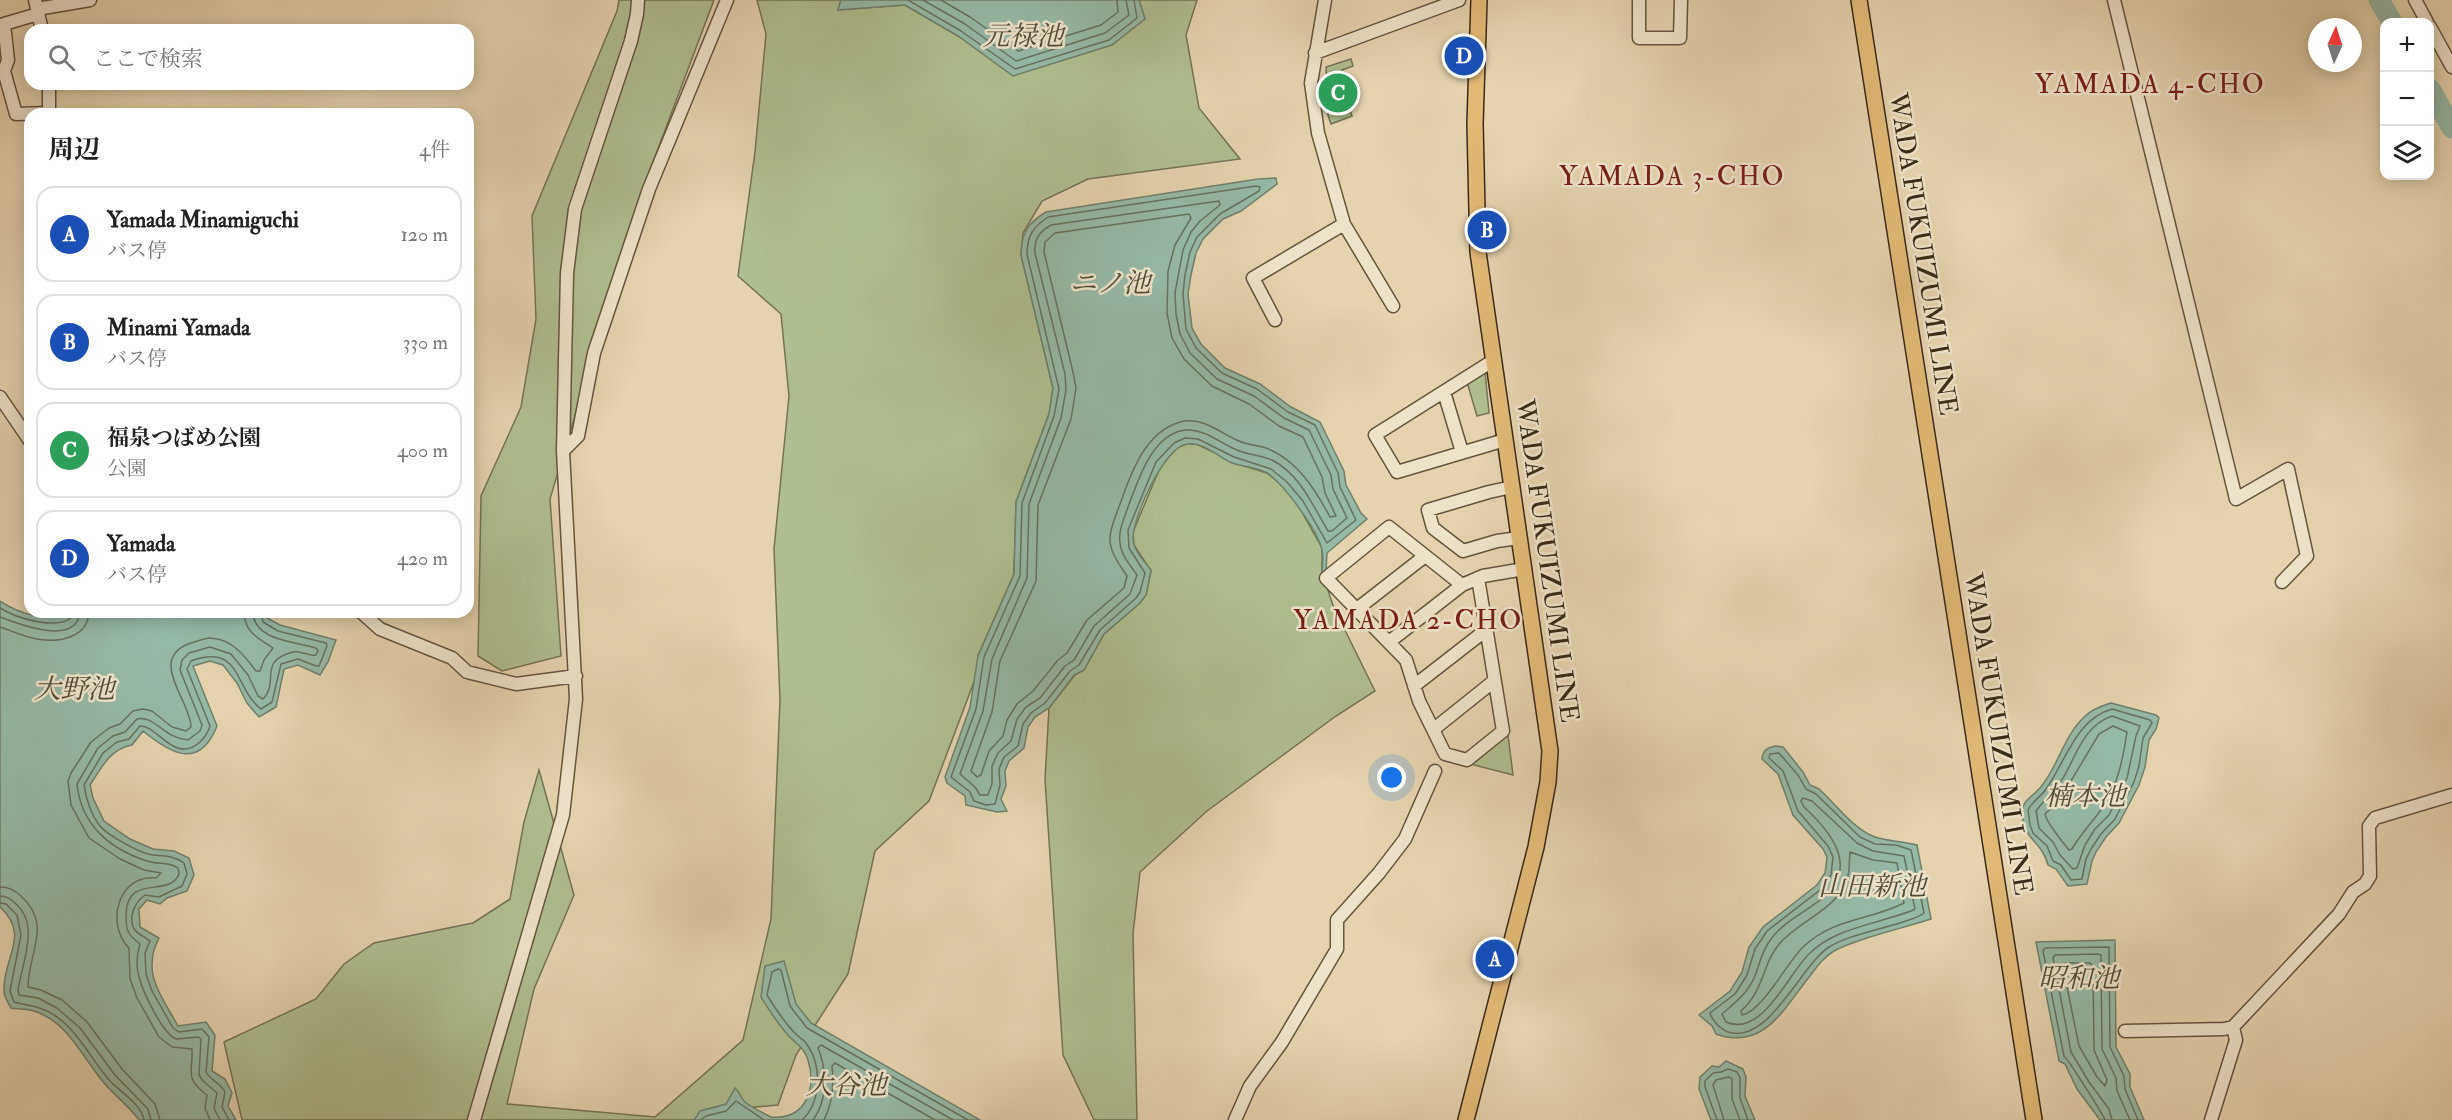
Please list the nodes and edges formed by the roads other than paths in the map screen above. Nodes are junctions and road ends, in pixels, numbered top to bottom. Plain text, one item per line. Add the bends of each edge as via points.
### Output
1 (90, 0) edge
2 (638, 0) edge
3 (727, 0) edge
4 (1325, 0) edge
5 (1479, 0) edge
6 (1639, 0) edge
7 (1681, 0) edge
8 (1859, 0) edge
9 (2114, 0) edge
10 (2415, 0) edge
11 (1451, 1) edge
12 (37, 8) edge
13 (2425, 18) edge
14 (41, 24) edge
15 (2434, 34) edge
16 (1315, 53) junction
17 (2452, 67) edge
18 (49, 90) edge
19 (49, 108) edge
20 (24, 114) edge
21 (1344, 224) junction
22 (1393, 306) dead end
23 (1275, 321) dead end
24 (1494, 360) junction
25 (1444, 392) junction
26 (0, 397) edge
27 (24, 432) edge
28 (1505, 440) junction
29 (563, 451) junction
30 (1462, 452) junction
31 (1512, 488) junction
32 (1520, 538) junction
33 (1425, 556) junction
34 (1524, 570) junction
35 (1478, 578) junction
36 (2282, 582) dead end
37 (1462, 585) junction
38 (1357, 609) junction
39 (368, 618) edge
40 (1486, 630) junction
41 (1389, 642) junction
42 (576, 676) junction
43 (1494, 681) junction
44 (1414, 686) junction
45 (1434, 729) junction
46 (1435, 771) dead end
47 (2452, 795) edge
48 (2233, 1027) junction
49 (2125, 1031) dead end
50 (474, 1120) edge
51 (1235, 1120) edge
52 (1466, 1120) edge
53 (2034, 1120) edge
54 (2211, 1120) edge

1 - 12 street
2 - 29 street via 631,41 575,209 567,273
3 - 29 street via 649,189 594,353 578,436
4 - 16 street
5 - 24 main road, WADA FUKUIZUMI LINE via 1475,124 1478,242
6 - 7 street via 1639,38 1680,38
8 - 53 main road, WADA FUKUIZUMI LINE
9 - 36 street via 2236,499 2288,469 2307,556
10 - 13 street
11 - 16 street
12 - 14 street
12 - 20 street via 4,24 8,60 4,71 16,114
15 - 17 street
16 - 21 street via 1311,83 1318,133
18 - 19 street
21 - 22 street
21 - 23 street via 1253,278
24 - 25 street
24 - 28 main road, WADA FUKUIZUMI LINE
25 - 30 street
25 - 30 street via 1375,435 1397,472
26 - 27 street
28 - 30 street
28 - 31 main road, WADA FUKUIZUMI LINE
29 - 42 street
31 - 32 main road, WADA FUKUIZUMI LINE
31 - 32 street via 1428,510 1433,528 1463,551
32 - 34 main road, WADA FUKUIZUMI LINE
33 - 37 street
33 - 38 street
33 - 38 street via 1389,527 1326,578
34 - 35 street
34 - 52 main road, WADA FUKUIZUMI LINE via 1550,751 1548,782 1536,847
35 - 37 street
35 - 40 street
37 - 41 street
38 - 41 street
39 - 42 street via 380,629 452,658 467,672 516,684
40 - 43 street
40 - 44 street
41 - 44 street via 1407,660
42 - 50 street via 573,745 563,815
43 - 45 street
43 - 45 street via 1503,730 1467,760 1445,754
44 - 45 street
46 - 51 street via 1405,838 1337,920 1337,949 1282,1042 1250,1086
47 - 48 street via 2375,818 2369,826 2370,876 2365,884 2353,892 2339,914
48 - 49 street
48 - 54 street via 2236,1040

